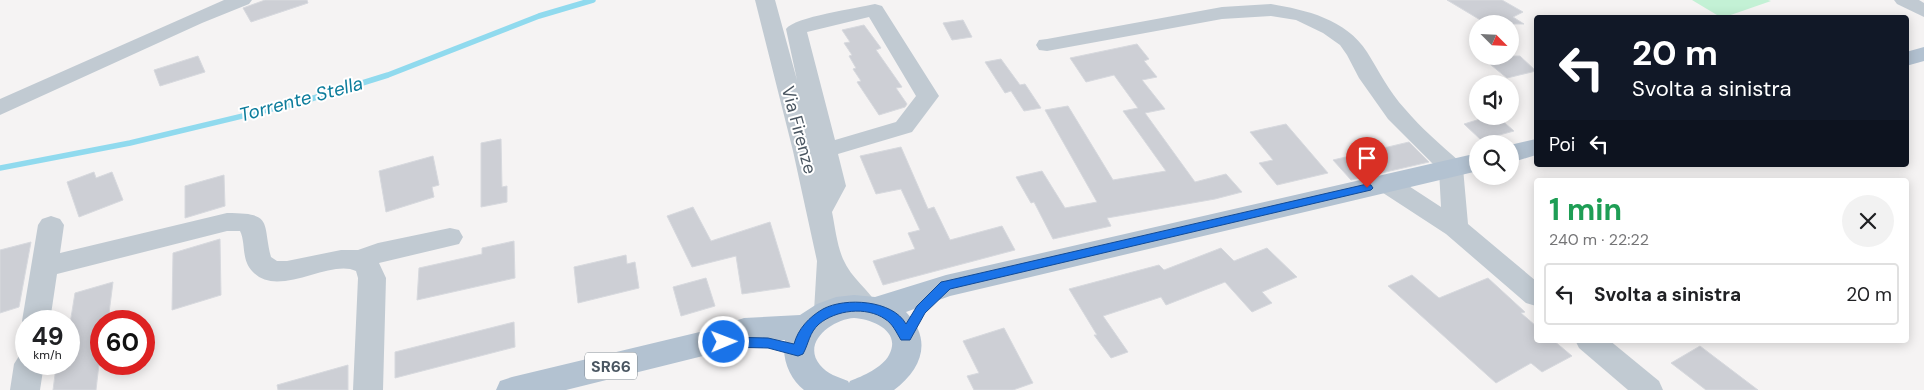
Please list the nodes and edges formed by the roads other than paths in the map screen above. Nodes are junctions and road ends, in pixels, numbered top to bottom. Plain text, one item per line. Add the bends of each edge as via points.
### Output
1 (242, 0) edge
2 (765, 0) edge
3 (1194, 0) edge
4 (1904, 0) edge
5 (1924, 11) edge
6 (1222, 13) junction
7 (1047, 45) dead end
8 (1924, 54) edge
9 (1909, 58) edge
10 (0, 108) edge
11 (1534, 148) edge
12 (826, 150) junction
13 (1519, 152) edge
14 (1464, 165) edge
15 (1398, 180) junction
16 (819, 212) junction
17 (1455, 219) junction
18 (51, 225) dead end
19 (450, 237) dead end
20 (360, 260) junction
21 (830, 261) junction
22 (44, 267) junction
23 (946, 286) junction
24 (1534, 294) edge
25 (870, 308) junction
26 (38, 310) edge
27 (812, 330) junction
28 (905, 336) junction
29 (1592, 343) edge
30 (27, 375) edge
31 (878, 387) edge
32 (25, 390) edge
33 (368, 390) edge
34 (512, 390) edge
35 (834, 390) edge
36 (1648, 390) edge

1 - 10 street via 195,18
2 - 16 street, Via Firenze
3 - 6 street
4 - 5 street
6 - 7 street
6 - 14 street via 1256,9 1286,11 1330,29 1357,53 1370,78 1396,114
8 - 9 main road
11 - 13 main road
12 - 12 street via 796,29 876,10 928,96 904,127
12 - 16 street via 834,186
14 - 15 main road, SR66
14 - 17 street
15 - 17 street
15 - 23 main road, SR66
16 - 21 street, Via Firenze
17 - 24 street
18 - 22 street
19 - 20 street
20 - 22 street via 345,259 269,270 259,260 254,227 236,221
20 - 33 street via 369,268 372,278
21 - 25 street via 848,288
21 - 27 street
22 - 26 street
23 - 25 main road, SR66 via 895,304
23 - 28 main road via 921,310
25 - 27 main road, SR66 via 851,306
25 - 28 main road via 889,315
27 - 34 main road, SR66 via 768,343 710,342
27 - 35 main road via 802,368 820,385
28 - 31 main road via 904,360
29 - 36 street
30 - 32 street

